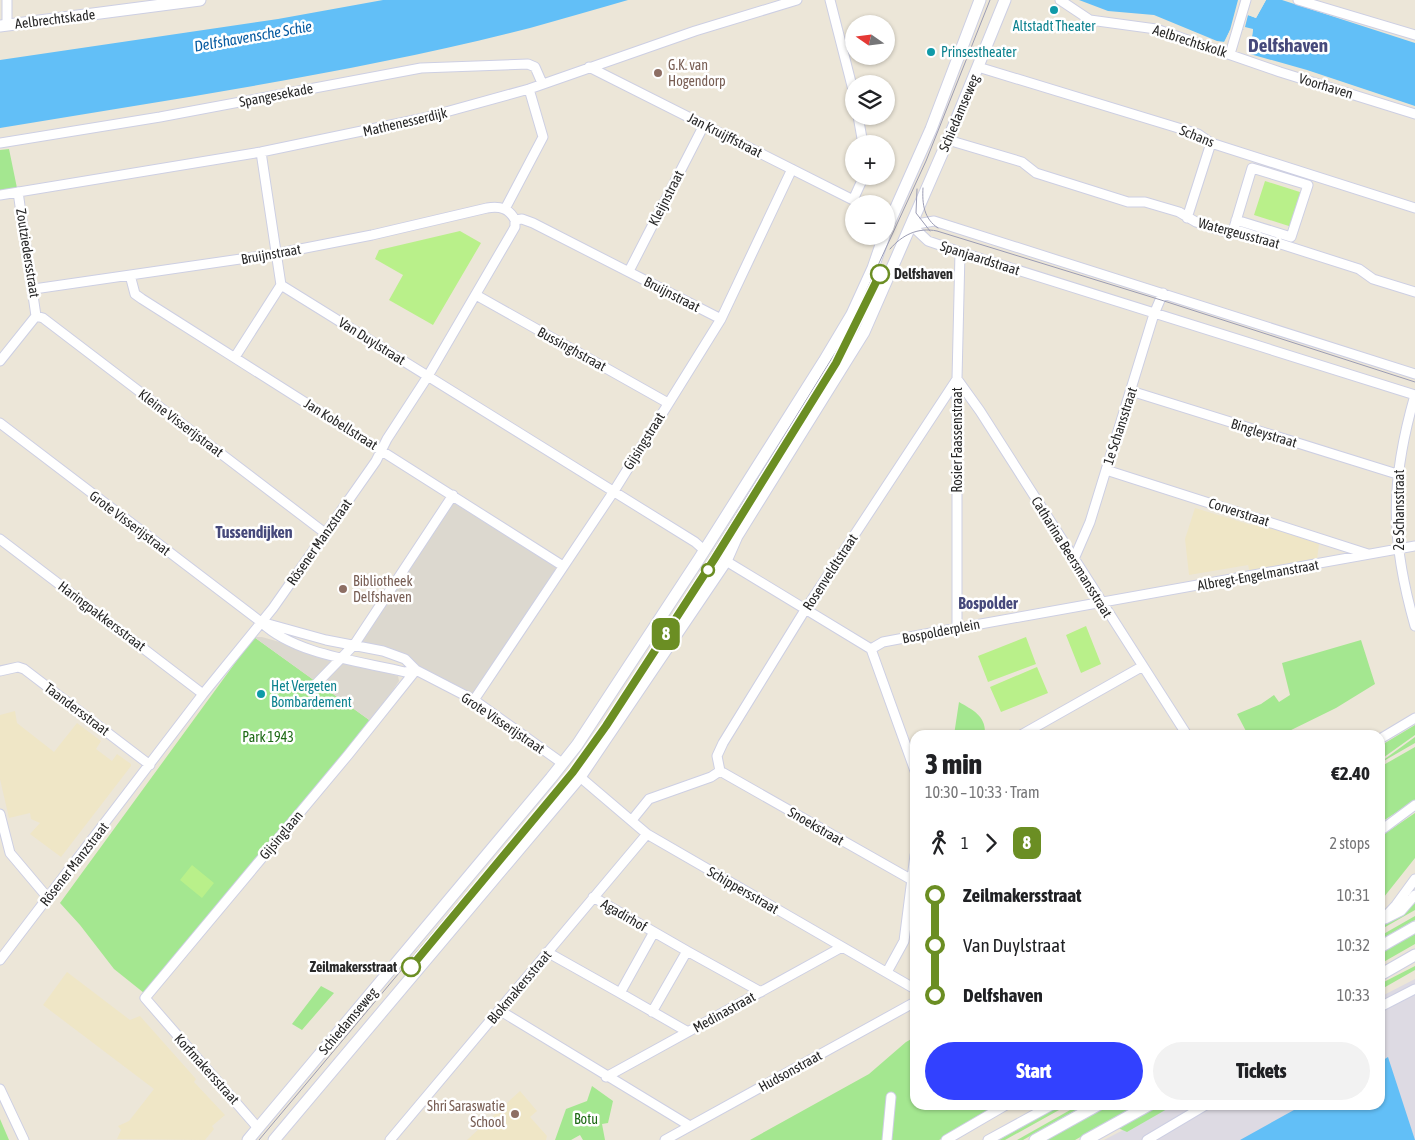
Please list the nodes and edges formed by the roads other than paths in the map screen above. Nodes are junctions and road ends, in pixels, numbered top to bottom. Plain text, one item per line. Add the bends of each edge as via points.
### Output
1 (6, 0) edge
2 (200, 0) edge
3 (797, 0) edge
4 (830, 0) edge
5 (980, 0) edge
6 (1005, 0) edge
7 (1060, 0) edge
8 (1246, 0) edge
9 (1298, 0) edge
10 (4, 25) edge
11 (1415, 35) edge
12 (1234, 55) junction
13 (978, 67) junction
14 (589, 68) junction
15 (849, 75) edge
16 (542, 83) junction
17 (529, 89) junction
18 (1415, 114) edge
19 (704, 125) junction
20 (948, 140) junction
21 (0, 143) edge
22 (1211, 143) junction
23 (261, 152) junction
24 (792, 169) junction
25 (1314, 176) junction
26 (1308, 185) junction
27 (18, 192) junction
28 (0, 196) edge
29 (845, 196) edge
30 (895, 204) edge
31 (1415, 208) edge
32 (505, 209) junction
33 (895, 218) edge
34 (1187, 218) junction
35 (515, 220) junction
36 (1236, 220) junction
37 (911, 225) junction
38 (1233, 231) junction
39 (881, 245) edge
40 (960, 252) junction
41 (275, 254) junction
42 (629, 271) junction
43 (130, 275) junction
44 (281, 285) junction
45 (34, 290) junction
46 (1415, 292) edge
47 (1163, 293) junction
48 (476, 295) junction
49 (1154, 314) junction
50 (36, 316) junction
51 (721, 319) junction
52 (235, 357) junction
53 (0, 361) edge
54 (1415, 374) edge
55 (428, 376) junction
56 (957, 379) junction
57 (1131, 391) junction
58 (1415, 395) edge
59 (668, 403) junction
60 (0, 423) edge
61 (382, 450) junction
62 (1106, 470) junction
63 (1397, 474) junction
64 (614, 491) junction
65 (453, 495) junction
66 (326, 533) junction
67 (0, 538) edge
68 (1415, 546) edge
69 (1397, 549) junction
70 (704, 550) junction
71 (1371, 555) junction
72 (1074, 559) junction
73 (726, 561) junction
74 (563, 566) junction
75 (1101, 603) junction
76 (805, 610) junction
77 (261, 622) junction
78 (1415, 626) edge
79 (957, 628) junction
80 (354, 646) junction
81 (871, 649) junction
82 (342, 658) junction
83 (1143, 666) junction
84 (416, 670) junction
85 (0, 671) edge
86 (316, 684) dead end
87 (203, 694) junction
88 (474, 700) junction
89 (1415, 718) edge
90 (1030, 730) edge
91 (1184, 730) edge
92 (1385, 736) edge
93 (910, 756) edge
94 (562, 764) junction
95 (150, 765) junction
96 (720, 771) junction
97 (580, 777) junction
98 (1415, 805) edge
99 (0, 814) edge
100 (632, 820) junction
101 (1385, 827) edge
102 (646, 834) junction
103 (1415, 879) edge
104 (910, 883) edge
105 (1415, 895) edge
106 (593, 897) junction
107 (48, 898) junction
108 (910, 904) edge
109 (1385, 916) edge
110 (1385, 918) edge
111 (1415, 928) edge
112 (654, 932) junction
113 (1385, 944) edge
114 (842, 947) junction
115 (687, 951) junction
116 (548, 952) junction
117 (1415, 955) edge
118 (0, 960) edge
119 (887, 972) junction
120 (1385, 972) edge
121 (910, 986) edge
122 (1415, 989) edge
123 (761, 992) junction
124 (620, 993) junction
125 (145, 998) joint
126 (1385, 1004) edge
127 (910, 1005) edge
128 (499, 1010) junction
129 (652, 1012) junction
130 (688, 1032) junction
131 (606, 1077) junction
132 (0, 1089) edge
133 (891, 1097) dead end
134 (997, 1110) edge
135 (1043, 1110) edge
136 (1089, 1110) edge
137 (1140, 1110) edge
138 (1198, 1110) edge
139 (690, 1126) junction
140 (258, 1128) junction
141 (24, 1140) edge
142 (248, 1140) edge
143 (270, 1140) edge
144 (274, 1140) edge
145 (390, 1140) edge
146 (665, 1140) edge
147 (887, 1140) edge
148 (946, 1140) edge
149 (988, 1140) edge
150 (1035, 1140) edge
151 (1086, 1140) edge
152 (1147, 1140) edge

1 - 10 street
2 - 10 street, Aelbrechtskade
3 - 14 street, Mathenesserdijk
4 - 15 street
5 - 30 street, Schiedamseweg via 931,129
6 - 13 street, Schiedamseweg
7 - 12 street, Aelbrechtskolk via 1090,20 1150,27
8 - 12 street
9 - 11 street
12 - 18 street, Voorhaven
13 - 20 street, Schiedamseweg
13 - 22 street, Schans via 1198,134
14 - 16 street, Mathenesserdijk
14 - 19 street, Jan Kruijffstraat
16 - 17 street, Mathenesserdijk
16 - 21 street, Spangesekade via 535,67 528,64 421,68
17 - 23 street, Mathenesserdijk via 413,121
17 - 32 street via 543,137
19 - 24 street, Jan Kruijffstraat
19 - 42 street, Kleijnstraat
20 - 34 street, Watergeusstraat via 1022,162 1036,173 1128,202 1145,202 1179,212
20 - 37 street, Schiedamseweg
22 - 25 street, Schans
22 - 34 street
23 - 27 street, Mathenesserdijk
23 - 41 street
24 - 29 street, Jan Kruijffstraat
24 - 51 street, Gijsingstraat
25 - 26 street
25 - 31 street, Schans
26 - 36 street via 1291,237
26 - 36 street via 1252,168
27 - 28 street, Mathenesserdijk
27 - 45 street, Zoutziedersstraat
32 - 35 street
32 - 41 street, Bruijnstraat via 497,206
33 - 37 street
34 - 38 street, Watergeusstraat via 1223,231
35 - 42 street, Bruijnstraat via 533,223
35 - 48 street, Rösener Manzstraat via 515,227
36 - 38 street
37 - 40 street, Spanjaardstraat via 928,241
37 - 47 street, Spanjaardstraat via 934,221
37 - 73 street, Schiedamseweg via 860,340 737,536
38 - 46 street, Watergeusstraat via 1359,269 1373,279
39 - 70 street, Schiedamseweg via 845,326
40 - 49 street, Spanjaardstraat
40 - 56 street, Rosier Faassenstraat
41 - 43 street, Bruijnstraat
41 - 44 street
42 - 51 street, Bruijnstraat
43 - 45 street, Bruijnstraat
43 - 52 street, Jan Kobellstraat via 136,294
44 - 52 street
44 - 55 street, Van Duylstraat
45 - 50 street, Zoutziedersstraat
47 - 49 street, 1e Schansstraat
47 - 54 street, Spanjaardstraat
48 - 55 street, Rösener Manzstraat
48 - 59 street, Bussinghstraat
49 - 57 street, 1e Schansstraat
49 - 58 street, Spanjaardstraat
50 - 53 street, Zoutziedersstraat
50 - 66 street, Kleine Visserijstraat via 43,318
51 - 59 street, Gijsingstraat
52 - 61 street, Jan Kobellstraat
55 - 61 street, Rösener Manzstraat
55 - 64 street, Van Duylstraat
56 - 72 street, Catharina Beersmansstraat
56 - 76 street, Rosenveldtstraat
56 - 79 street, Rosier Faassenstraat
57 - 62 street, 1e Schansstraat
57 - 63 street, Bingleystraat
58 - 63 street, 2e Schansstraat
59 - 64 street, Gijsingstraat
60 - 77 street, Grote Visserijstraat
61 - 65 street, Jan Kobellstraat
61 - 66 street, Rösener Manzstraat
62 - 71 street, Corverstraat
62 - 72 street, 1e Schansstraat
63 - 69 street, 2e Schansstraat
64 - 70 street, Van Duylstraat
64 - 74 street, Gijsingstraat
65 - 74 street, Jan Kobellstraat
65 - 80 street
66 - 77 street, Rösener Manzstraat
67 - 87 street, Haringpakkersstraat
68 - 69 street, Albregt-Engelmanstraat
69 - 71 street, Albregt-Engelmanstraat
69 - 78 street, 2e Schansstraat
70 - 94 street, Schiedamseweg
71 - 75 street, Albregt-Engelmanstraat
72 - 75 street, Catharina Beersmansstraat
73 - 76 street
73 - 97 street, Schiedamseweg
74 - 88 street, Gijsingstraat
75 - 79 street, Bospolderplein
75 - 83 street, Catharina Beersmansstraat
76 - 81 street
76 - 96 street, Rosenveldtstraat via 723,743 717,756
77 - 80 street, Grote Visserijstraat
77 - 82 street, Grote Visserijstraat via 271,632 297,645
77 - 87 street, Rösener Manzstraat
79 - 81 street, Bospolderplein via 883,642
80 - 82 street
80 - 84 street, Grote Visserijstraat via 405,658
81 - 93 street
82 - 84 street, Grote Visserijstraat via 404,672
82 - 86 street
83 - 90 street
83 - 91 street, Catharina Beersmansstraat
84 - 88 street, Grote Visserijstraat
84 - 125 street, Gijsinglaan
85 - 95 street, Taandersstraat via 18,666 24,668
87 - 95 street, Rösener Manzstraat
88 - 94 street, Grote Visserijstraat
89 - 92 street
94 - 97 street
94 - 140 street, Schiedamseweg
95 - 107 street, Rösener Manzstraat
96 - 100 street via 649,799
96 - 104 street, Snoekstraat
97 - 100 street, Schippersstraat
97 - 144 street, Schiedamseweg
98 - 101 street
99 - 107 street via 10,853
100 - 102 street, Schippersstraat
102 - 106 street, Blokmakersstraat
102 - 114 street, Schippersstraat
103 - 109 street
105 - 110 street via 1398,913
106 - 112 street, Agadirhof
106 - 116 street, Blokmakersstraat
107 - 118 street, Rösener Manzstraat
108 - 119 street via 904,941
111 - 113 street
112 - 115 street, Agadirhof
112 - 124 street
114 - 119 street, Schippersstraat
114 - 123 street, Medinastraat
115 - 123 street, Agadirhof
115 - 129 street
116 - 124 street
116 - 128 street, Blokmakersstraat
117 - 120 street
119 - 121 street, Schippersstraat
122 - 126 street
123 - 130 street, Medinastraat
124 - 129 street
125 - 140 street, Korfmakersstraat
127 - 139 street, Hudsonstraat
128 - 131 street
128 - 145 street, Blokmakersstraat
129 - 130 street
130 - 131 street, Medinastraat
131 - 139 street
132 - 141 street
133 - 147 street
134 - 148 street
135 - 149 street
136 - 150 street
137 - 151 street
138 - 152 street
139 - 146 street, Hudsonstraat
140 - 142 street, Schiedamseweg
140 - 143 street, Korfmakersstraat

